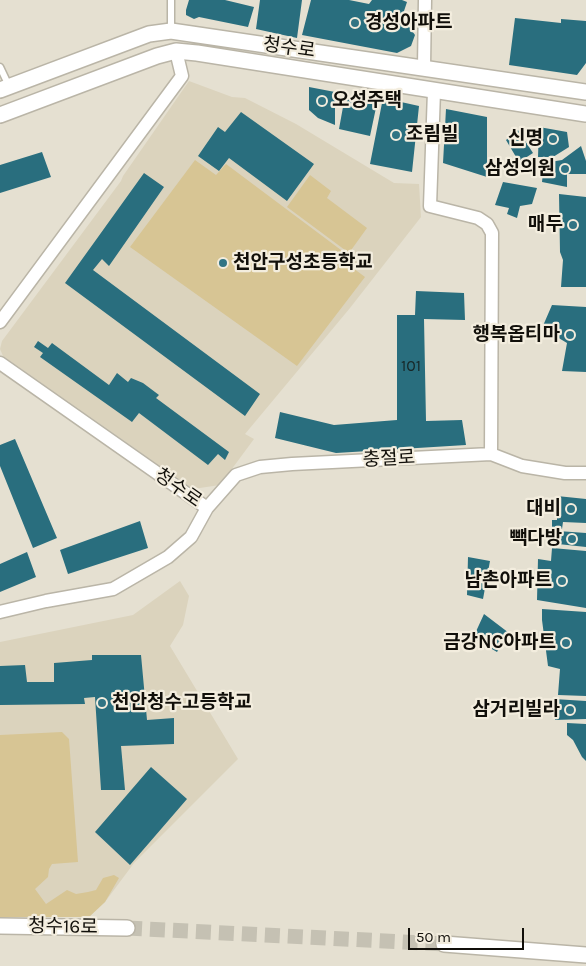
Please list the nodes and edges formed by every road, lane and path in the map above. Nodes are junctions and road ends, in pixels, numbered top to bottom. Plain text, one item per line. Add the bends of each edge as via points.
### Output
1 (171, 0) edge
2 (424, 0) edge
3 (171, 31) junction
4 (176, 52) junction
5 (0, 66) edge
6 (424, 67) junction
7 (5, 89) edge
8 (434, 91) junction
9 (586, 92) edge
10 (586, 114) edge
11 (0, 115) edge
12 (0, 322) edge
13 (0, 363) edge
14 (491, 454) junction
15 (586, 473) edge
16 (207, 508) junction
17 (0, 612) edge
18 (0, 926) edge
19 (126, 928) tunnel mouth
20 (444, 944) tunnel mouth
21 (586, 955) edge

1 - 3 lane
2 - 6 street
3 - 4 street
3 - 6 street, 청수로
3 - 7 street, 청수로 via 149,34
4 - 8 street, 청수로
4 - 11 street, 청수로 via 157,56
4 - 12 street via 182,76
5 - 7 lane
6 - 9 street, 청수로
8 - 10 street, 청수로
8 - 14 street via 430,206 478,218 492,233
13 - 16 street, 청수로
14 - 15 street, 충절로 via 522,466
14 - 16 street, 충절로 via 260,467 236,475
16 - 17 street, 청수로 via 191,537 168,557 113,589
18 - 19 street, 청수16로
20 - 21 street

